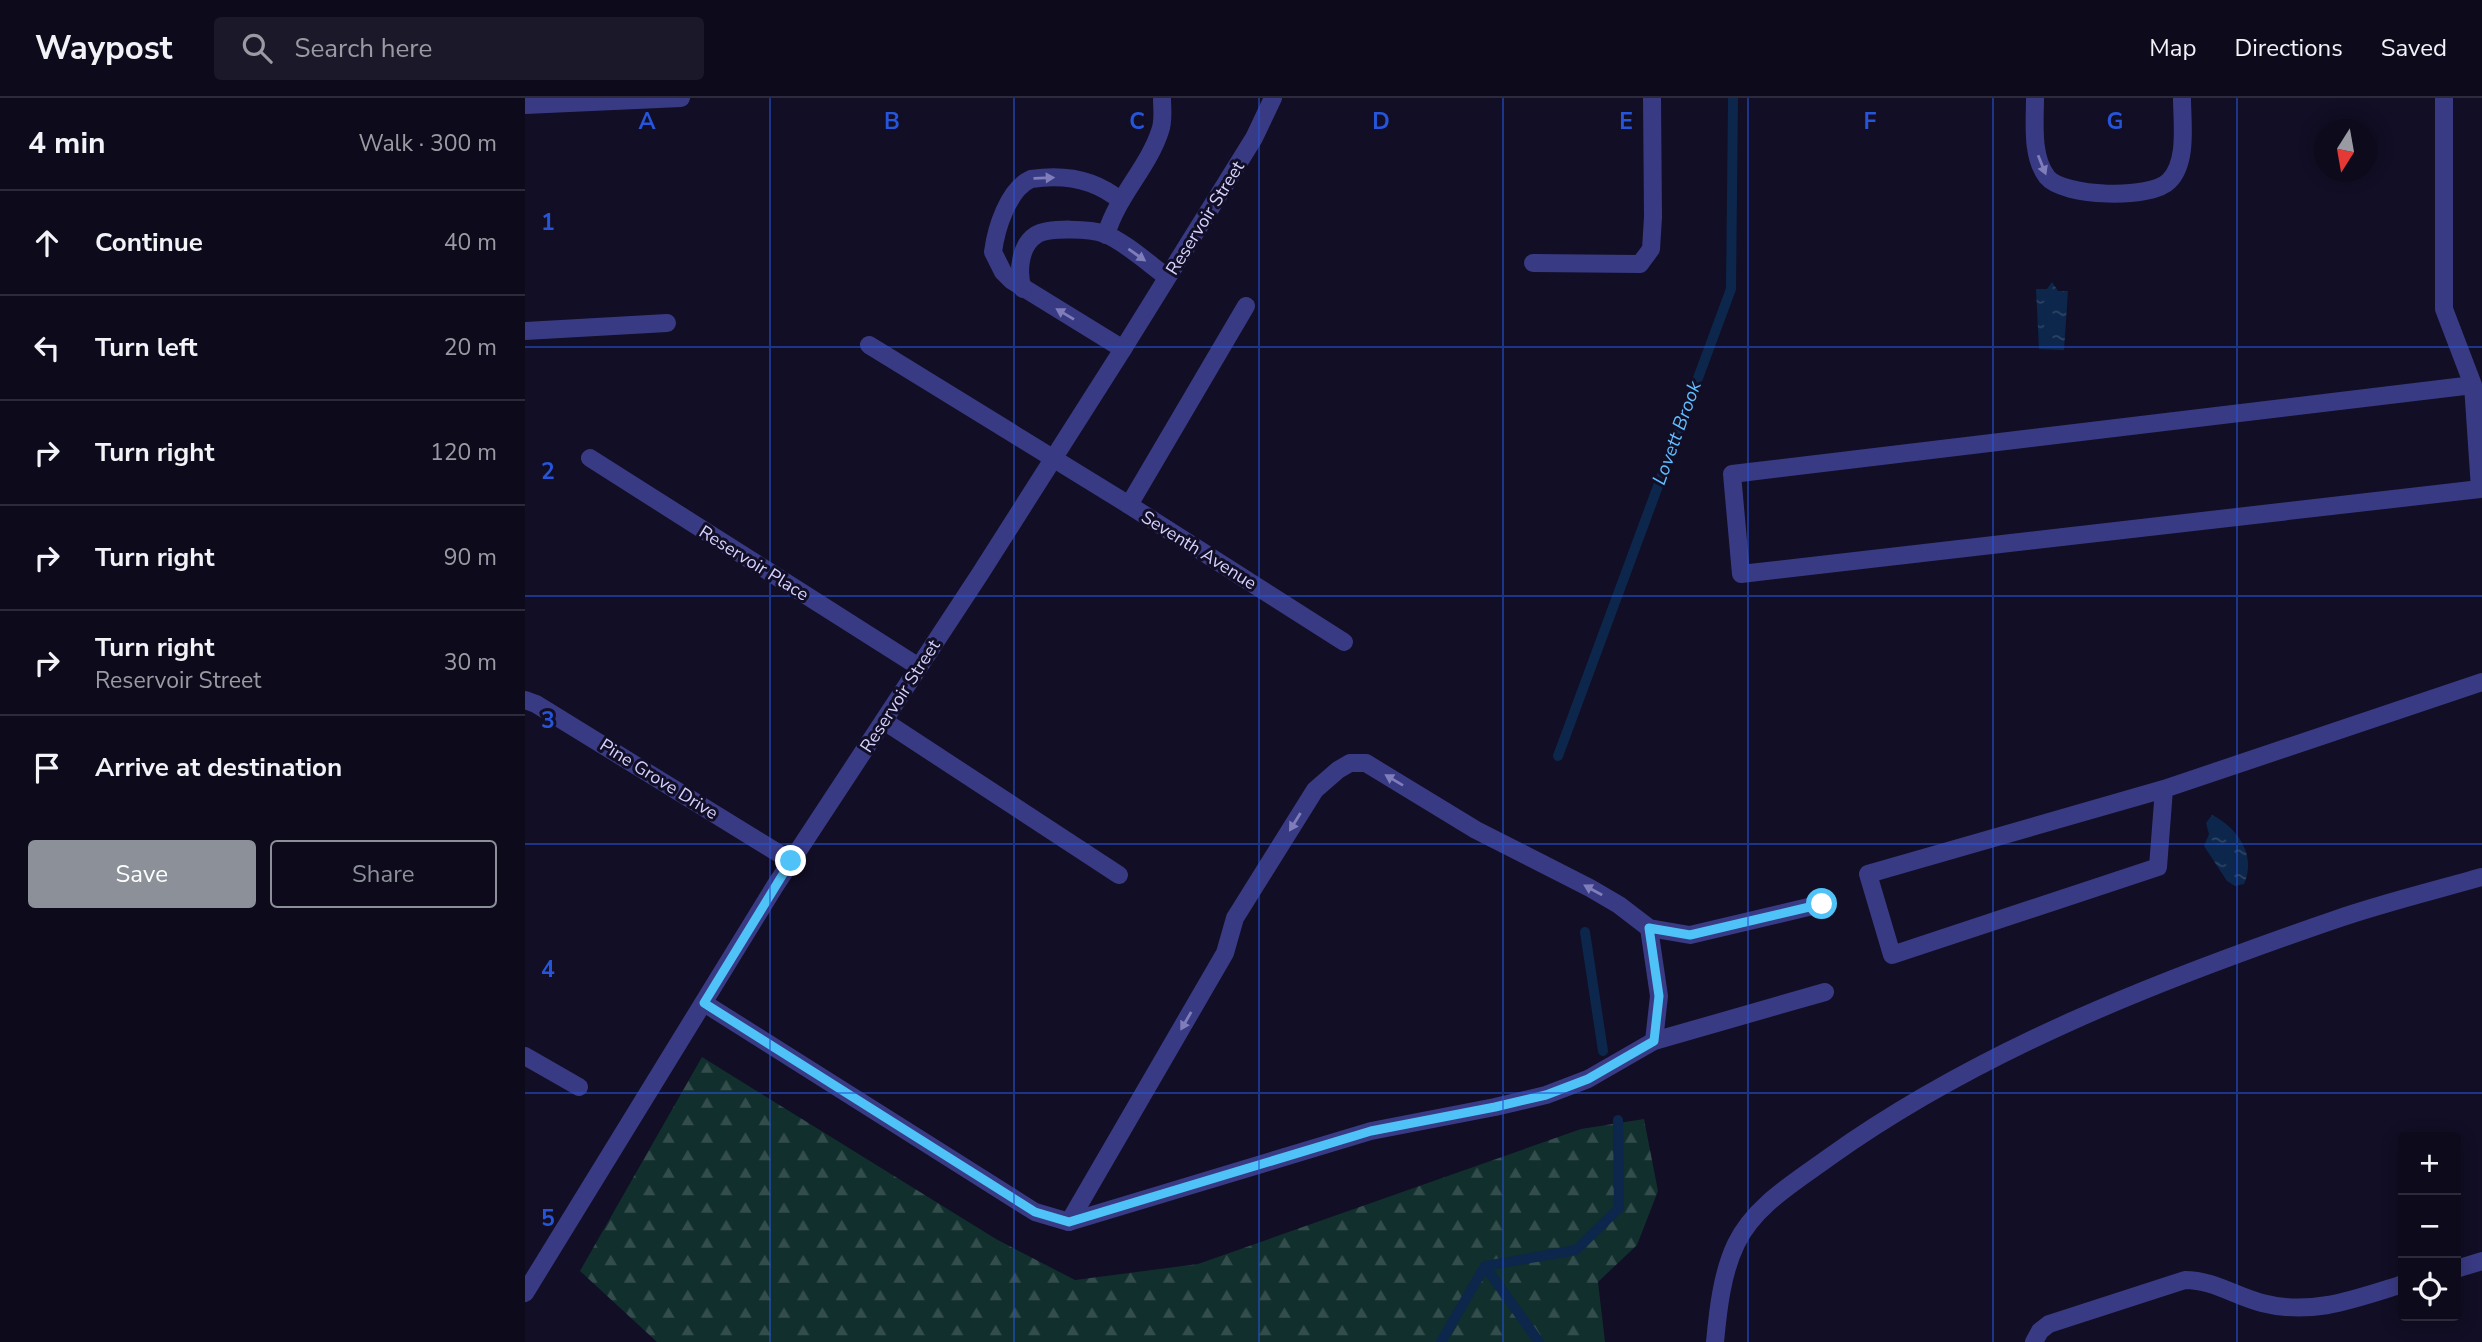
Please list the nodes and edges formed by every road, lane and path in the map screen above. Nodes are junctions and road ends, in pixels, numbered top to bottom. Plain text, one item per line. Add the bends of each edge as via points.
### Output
1 (681, 98) edge
2 (1162, 98) edge
3 (1273, 98) edge
4 (1652, 98) edge
5 (2035, 98) edge
6 (2182, 98) edge
7 (2444, 98) edge
8 (525, 106) edge
9 (1121, 201) junction
10 (1106, 234) junction
11 (1533, 263) dead end
12 (1167, 277) junction
13 (1023, 289) junction
14 (1246, 306) dead end
15 (667, 323) dead end
16 (525, 331) edge
17 (869, 345) dead end
18 (1123, 349) junction
19 (2473, 385) junction
20 (590, 458) dead end
21 (1053, 460) junction
22 (1129, 505) junction
23 (1344, 642) dead end
24 (919, 667) junction
25 (2482, 682) edge
26 (525, 700) edge
27 (884, 720) junction
28 (2164, 789) junction
29 (791, 861) junction
30 (1119, 875) dead end
31 (2482, 877) edge
32 (1822, 904) dead end
33 (1649, 928) junction
34 (1825, 992) dead end
35 (704, 1003) junction
36 (1654, 1041) junction
37 (525, 1056) edge
38 (579, 1087) dead end
39 (1069, 1222) junction
40 (2482, 1261) edge
41 (2461, 1267) edge
42 (2398, 1286) edge
43 (525, 1293) edge
44 (1715, 1342) edge
45 (2034, 1342) edge

1 - 8 street
2 - 9 street via 1160,133
3 - 12 street, Reservoir Street via 1254,138
4 - 11 street via 1651,249 1640,264
5 -> 6 street via 2038,160 2047,178 2061,188 2079,192 2141,192 2170,181 2181,151
7 - 19 street via 2444,309
9 - 10 street
13 -> 9 street via 1003,272 993,252 1000,223 1020,187 1031,179 1074,178 1095,184
10 -> 12 street
10 - 13 street via 1076,230 1035,235 1022,256
12 - 18 street, Reservoir Street
18 -> 13 street
14 - 22 street
15 - 16 street
17 - 21 street, Seventh Avenue
18 - 21 street, Reservoir Street
19 - 19 street via 1733,474 1741,574 2480,489
20 - 24 street, Reservoir Place
21 - 22 street, Seventh Avenue
21 - 24 street, Reservoir Street
22 - 23 street, Seventh Avenue
24 - 27 street, Reservoir Street
25 - 28 street
26 - 29 street, Pine Grove Drive
27 - 29 street, Reservoir Street
27 - 30 street
28 - 28 street via 1868,874 1892,956 2158,867
29 - 35 street, Reservoir Street
31 - 44 street via 2336,919 2172,980 2047,1033 1889,1116 1761,1209 1736,1243
32 - 33 street via 1690,935
33 - 36 street via 1659,996
33 -> 39 street via 1619,905 1476,830 1366,763 1350,763 1315,790 1235,918 1225,953
34 - 36 street
35 - 39 street via 1035,1212
35 - 43 street, Reservoir Street
36 - 39 street via 1588,1079 1546,1095 1371,1131
37 - 38 street
40 - 41 street
42 - 45 street via 2323,1308 2304,1308 2261,1303 2208,1282 2185,1280 2049,1324

